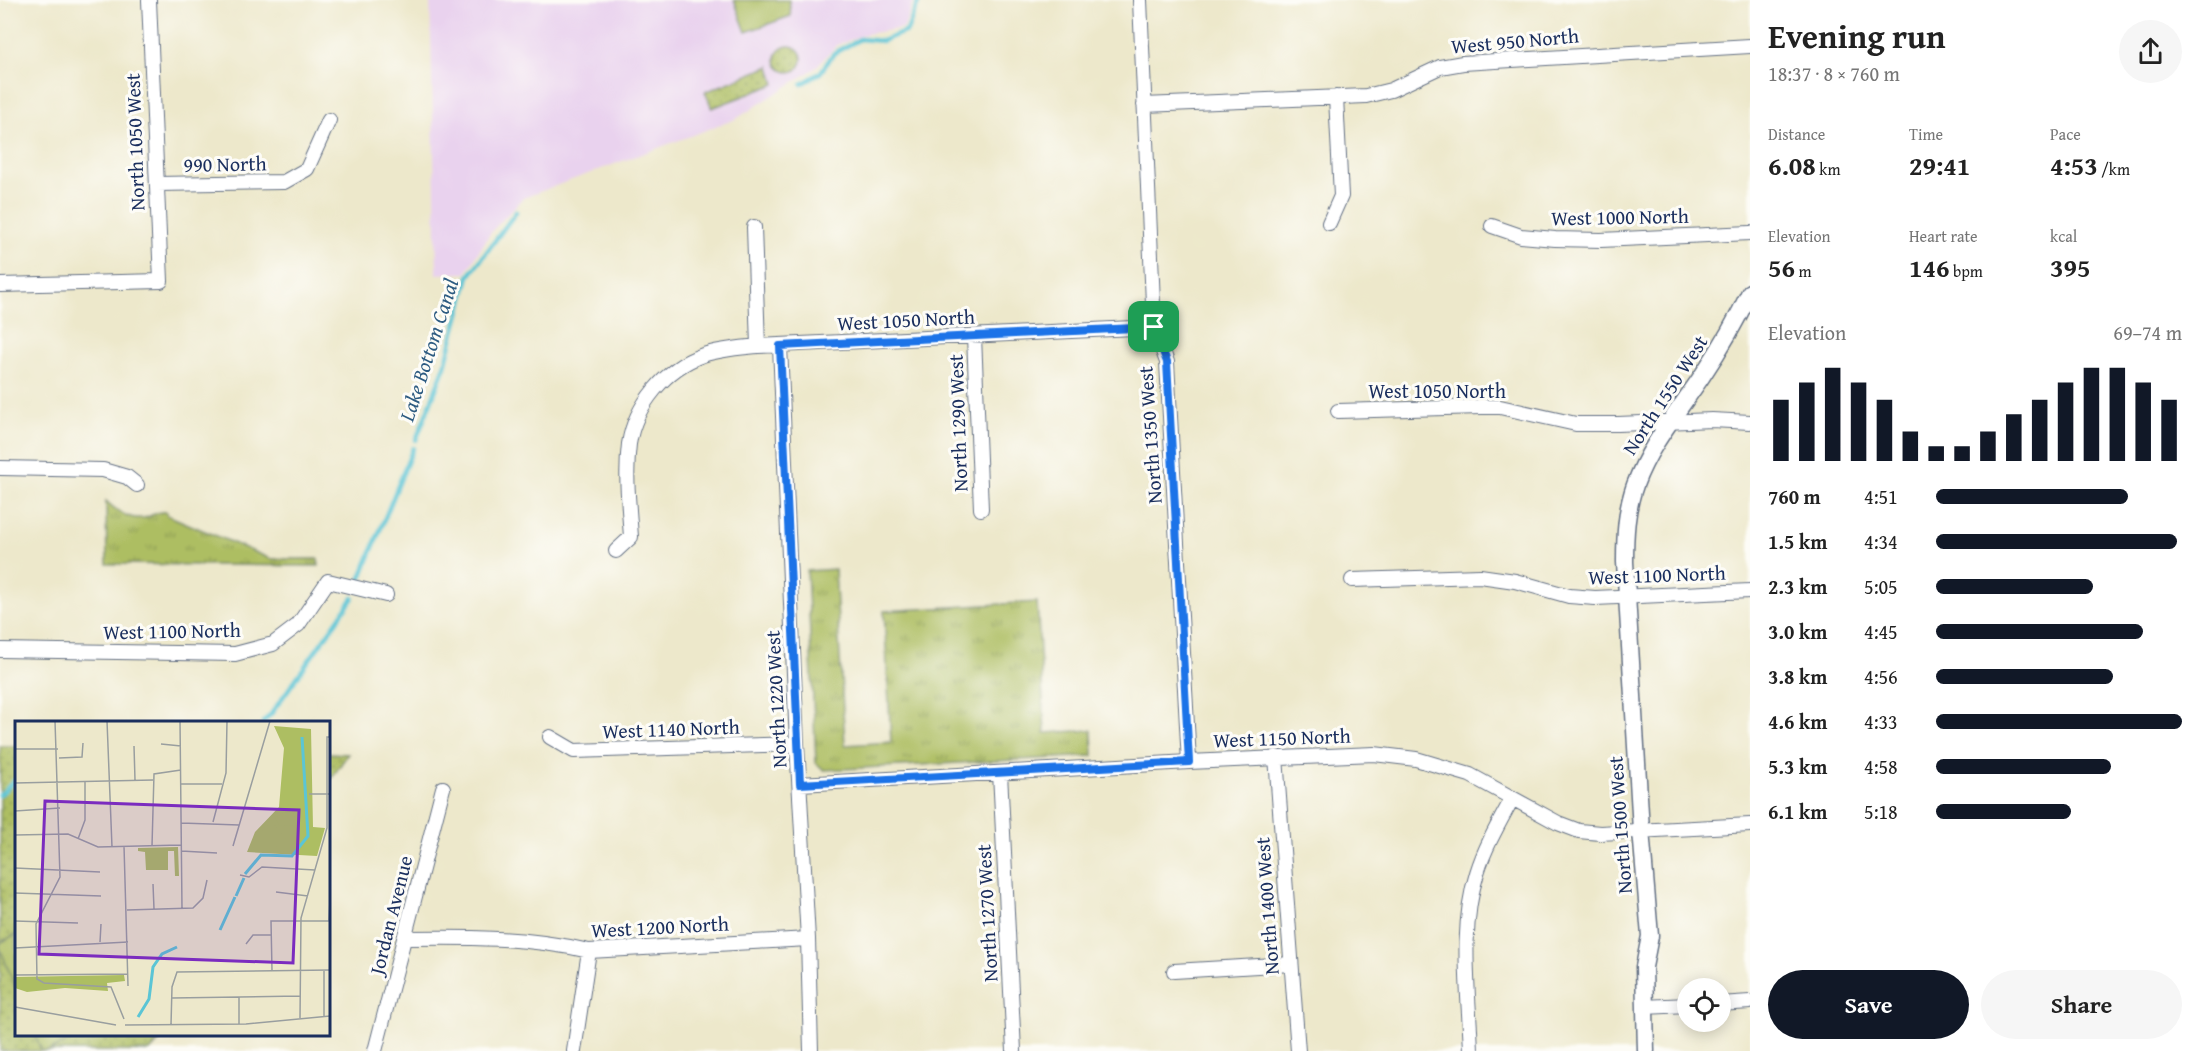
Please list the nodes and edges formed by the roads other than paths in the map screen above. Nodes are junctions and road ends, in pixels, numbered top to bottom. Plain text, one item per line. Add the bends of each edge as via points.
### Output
1 (148, 0) edge
2 (1140, 0) edge
3 (1750, 46) edge
4 (1336, 97) junction
5 (1144, 105) junction
6 (329, 120) dead end
7 (156, 184) junction
8 (1329, 223) dead end
9 (1492, 226) dead end
10 (754, 227) dead end
11 (1750, 233) edge
12 (0, 285) edge
13 (1750, 292) edge
14 (1154, 327) junction
15 (974, 336) junction
16 (758, 346) junction
17 (780, 346) junction
18 (1338, 411) dead end
19 (1669, 421) junction
20 (1750, 422) edge
21 (0, 468) edge
22 (137, 485) dead end
23 (981, 509) dead end
24 (616, 551) dead end
25 (1352, 580) dead end
26 (1750, 591) edge
27 (386, 595) dead end
28 (1627, 596) junction
29 (0, 650) edge
30 (550, 737) dead end
31 (797, 744) junction
32 (1276, 758) junction
33 (1189, 762) junction
34 (1000, 773) junction
35 (800, 784) junction
36 (443, 788) dead end
37 (1512, 799) junction
38 (1750, 825) edge
39 (1641, 830) junction
40 (405, 938) junction
41 (808, 939) junction
42 (589, 951) junction
43 (1291, 964) junction
44 (1174, 970) dead end
45 (1750, 1002) edge
46 (1731, 1003) edge
47 (1677, 1006) edge
48 (1644, 1007) junction
49 (375, 1051) edge
50 (574, 1051) edge
51 (811, 1051) edge
52 (1014, 1051) edge
53 (1298, 1051) edge
54 (1471, 1051) edge
55 (1646, 1051) edge

1 - 7 street, North 1050 West
2 - 5 street, North 1350 West
3 - 4 street, West 950 North via 1463,63 1440,68 1391,90
4 - 5 street, West 950 North
4 - 8 street via 1341,196
5 - 14 street, North 1350 West
6 - 7 street, 990 North via 307,169 284,183
7 - 12 street, North 1050 West via 161,281
9 - 11 street, West 1000 North via 1521,236 1555,239
10 - 16 street
13 - 19 street, North 1550 West via 1732,329
14 - 15 street, West 1050 North
14 - 33 street, North 1350 West via 1167,362
15 - 17 street, West 1050 North
15 - 23 street, North 1290 West
16 - 17 street, West 1050 North
16 - 24 street, West 1050 North via 703,355 677,369 649,397 634,426 627,462 631,537
17 - 31 street, North 1220 West
18 - 19 street, West 1050 North via 1500,407 1576,423
19 - 20 street, West 1050 North
19 - 28 street, North 1550 West via 1646,460 1628,513
21 - 22 street via 103,470 127,477
25 - 28 street, West 1100 North via 1480,576 1569,596
26 - 28 street, West 1100 North
27 - 29 street, West 1100 North via 328,582 298,625 273,644 235,654
28 - 39 street, North 1500 West
30 - 31 street, West 1140 North via 574,751
31 - 35 street, North 1220 West
32 - 33 street, West 1150 North
32 - 37 street, West 1150 North via 1374,754 1416,759 1470,775
32 - 43 street, North 1400 West
33 - 34 street, West 1150 North
34 - 35 street, West 1150 North
34 - 52 street, North 1270 West
35 - 41 street, North 1220 West
36 - 40 street, Jordan Avenue
37 - 39 street, West 1150 North via 1580,831
37 - 54 street via 1483,853 1470,900 1467,944
38 - 39 street, West 1150 North
39 - 48 street, North 1500 West via 1650,936 1644,967
40 - 42 street, West 1200 North via 490,937
40 - 49 street, Jordan Avenue
41 - 42 street, West 1200 North
41 - 51 street, North 1220 West
42 - 50 street
43 - 44 street
43 - 53 street, North 1400 West
45 - 46 street
47 - 48 street
48 - 55 street, North 1500 West

